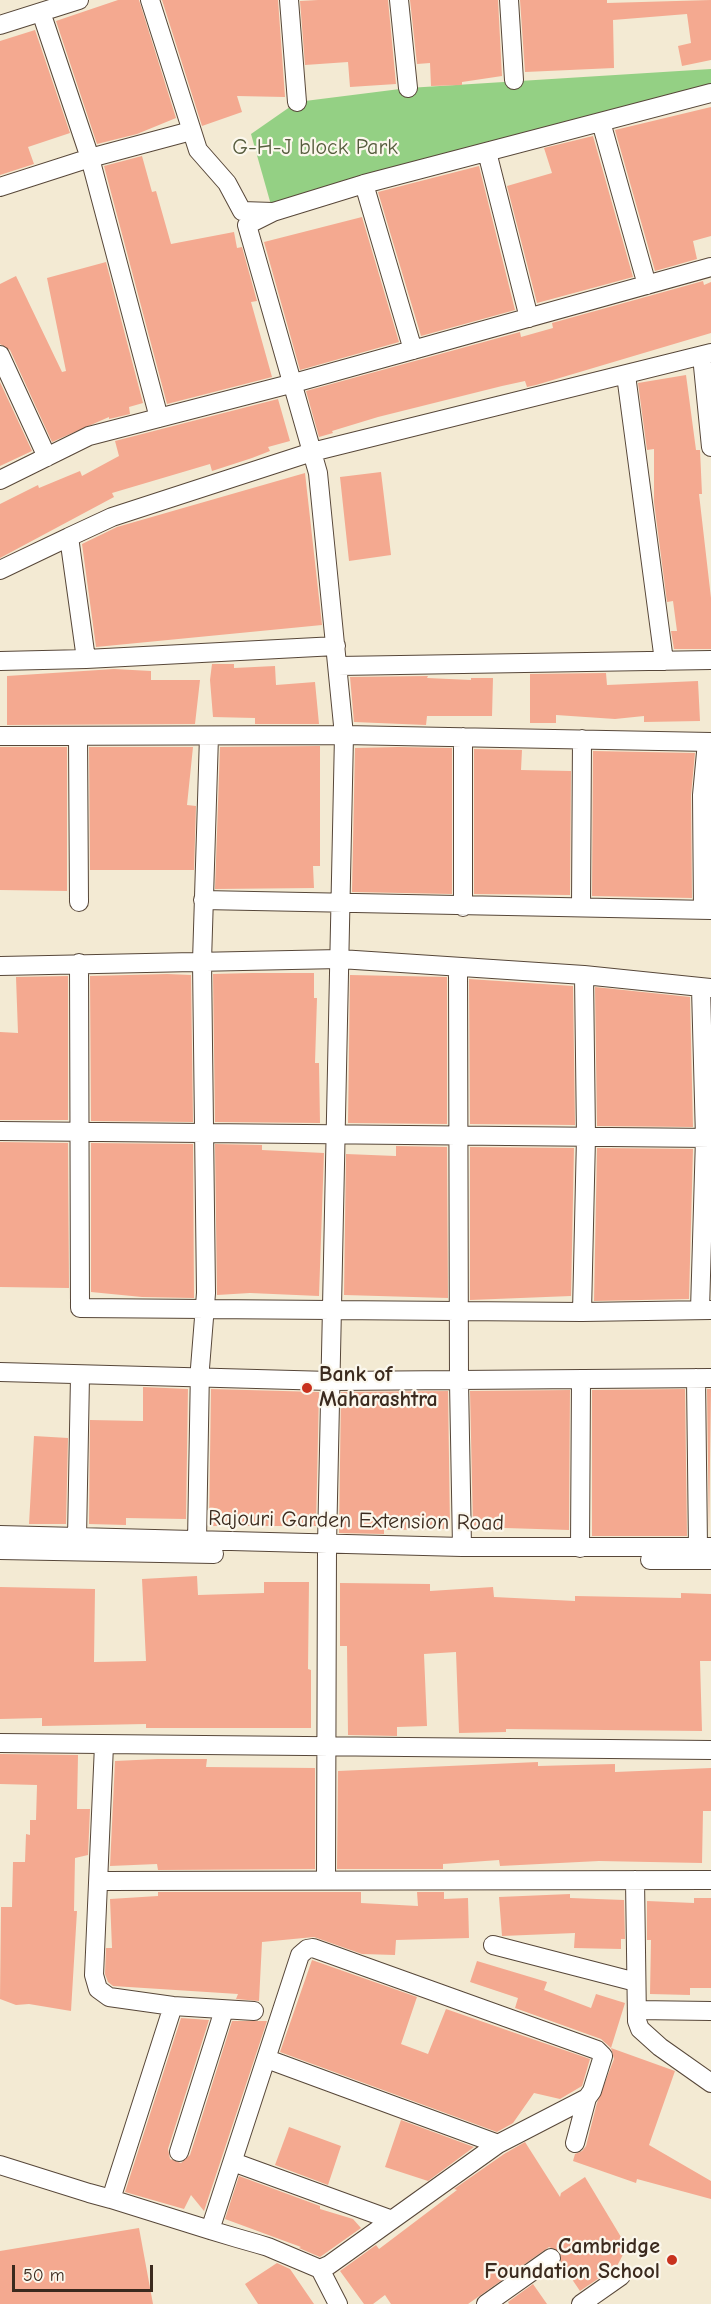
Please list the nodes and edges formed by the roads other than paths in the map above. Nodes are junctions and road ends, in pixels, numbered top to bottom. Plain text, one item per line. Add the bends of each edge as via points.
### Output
1 (79, 0) edge
2 (150, 0) edge
3 (289, 0) edge
4 (399, 0) edge
5 (509, 0) edge
6 (41, 12) junction
7 (0, 25) edge
8 (514, 80) dead end
9 (408, 88) dead end
10 (711, 93) edge
11 (297, 102) dead end
12 (601, 122) junction
13 (190, 131) junction
14 (487, 152) junction
15 (90, 158) junction
16 (364, 184) junction
17 (0, 187) edge
18 (273, 212) junction
19 (711, 267) edge
20 (647, 285) junction
21 (529, 318) junction
22 (413, 350) junction
23 (0, 355) edge
24 (706, 355) edge
25 (626, 375) junction
26 (294, 383) junction
27 (159, 418) junction
28 (711, 447) edge
29 (312, 452) junction
30 (47, 457) junction
31 (0, 480) edge
32 (69, 537) junction
33 (0, 570) edge
34 (336, 646) junction
35 (86, 659) junction
36 (711, 660) edge
37 (0, 661) edge
38 (664, 661) junction
39 (338, 666) junction
40 (344, 735) junction
41 (0, 736) edge
42 (78, 736) junction
43 (208, 736) junction
44 (463, 737) junction
45 (582, 739) junction
46 (709, 742) edge
47 (203, 900) junction
48 (79, 902) dead end
49 (341, 904) junction
50 (581, 906) junction
51 (463, 907) junction
52 (707, 910) edge
53 (340, 959) junction
54 (202, 961) junction
55 (80, 963) junction
56 (0, 966) edge
57 (458, 967) junction
58 (584, 975) junction
59 (706, 988) edge
60 (0, 1131) edge
61 (80, 1132) junction
62 (202, 1133) junction
63 (336, 1134) junction
64 (460, 1136) junction
65 (586, 1137) junction
66 (708, 1138) edge
67 (205, 1307) junction
68 (332, 1308) junction
69 (706, 1310) edge
70 (459, 1311) junction
71 (582, 1312) junction
72 (0, 1372) edge
73 (80, 1376) junction
74 (703, 1378) edge
75 (200, 1379) junction
76 (581, 1380) junction
77 (330, 1381) junction
78 (459, 1382) junction
79 (0, 1535) edge
80 (77, 1538) junction
81 (197, 1542) junction
82 (462, 1547) junction
83 (705, 1547) edge
84 (580, 1548) junction
85 (0, 1550) edge
86 (327, 1551) junction
87 (711, 1560) edge
88 (0, 1743) edge
89 (104, 1744) junction
90 (328, 1746) junction
91 (711, 1750) edge
92 (326, 1879) junction
93 (634, 1880) junction
94 (711, 1880) edge
95 (99, 1881) junction
96 (493, 1945) dead end
97 (636, 1982) junction
98 (173, 2006) junction
99 (224, 2010) junction
100 (637, 2010) junction
101 (254, 2011) dead end
102 (711, 2011) edge
103 (267, 2059) junction
104 (711, 2083) edge
105 (587, 2098) junction
106 (575, 2143) dead end
107 (498, 2144) junction
108 (179, 2152) dead end
109 (233, 2162) junction
110 (0, 2165) edge
111 (111, 2199) junction
112 (392, 2220) junction
113 (210, 2230) junction
114 (551, 2258) dead end
115 (320, 2269) junction
116 (621, 2276) dead end
117 (338, 2304) edge
118 (486, 2304) edge
119 (581, 2304) edge

1 - 6 street
2 - 13 street
3 - 11 street
4 - 9 street
5 - 8 street
6 - 7 street
6 - 15 street
10 - 12 street
12 - 14 street
12 - 20 street
13 - 15 street
13 - 18 street via 198,150 233,192 242,211
14 - 16 street
14 - 21 street
15 - 17 street
15 - 27 street
16 - 18 street
16 - 22 street
18 - 26 street via 247,225
19 - 20 street
20 - 21 street
21 - 22 street
22 - 26 street
23 - 30 street
24 - 25 street
24 - 28 street
25 - 29 street
25 - 38 street
26 - 27 street
26 - 29 street
27 - 30 street via 89,436
29 - 32 street via 112,517
29 - 34 street via 318,473
30 - 31 street
32 - 33 street
32 - 35 street
34 - 35 street
34 - 39 street
35 - 37 street
36 - 38 street
38 - 39 street
39 - 40 street
40 - 43 street
40 - 44 street
40 - 49 street
41 - 42 street
42 - 43 street
42 - 48 street
43 - 47 street
44 - 45 street
44 - 51 street
45 - 46 street
45 - 50 street
46 - 52 street via 702,795
47 - 49 street
47 - 54 street
49 - 51 street
49 - 53 street
50 - 51 street
50 - 52 street
53 - 54 street
53 - 57 street
53 - 63 street
54 - 55 street
54 - 62 street
55 - 56 street
55 - 61 street
57 - 58 street
57 - 64 street
58 - 59 street
58 - 65 street
59 - 66 street
60 - 61 street
61 - 62 street
61 - 67 street via 80,1308
62 - 63 street
62 - 67 street
63 - 64 street
63 - 68 street
64 - 65 street
64 - 70 street
65 - 66 street
65 - 71 street
66 - 69 street
67 - 68 street
67 - 75 street
68 - 70 street
68 - 77 street
69 - 71 street
70 - 71 street
70 - 78 street
72 - 73 street
73 - 75 street
73 - 80 street
74 - 76 street
74 - 83 street
75 - 77 street
75 - 81 street
76 - 78 street
76 - 84 street
77 - 78 street
77 - 86 street
78 - 82 street
79 - 80 street, Rajouri Garden Extension Road
80 - 81 street, Rajouri Garden Extension Road
81 - 86 street, Rajouri Garden Extension Road
82 - 84 street, Rajouri Garden Extension Road
82 - 86 street, Rajouri Garden Extension Road
83 - 84 street, Rajouri Garden Extension Road
85 - 86 street, Rajouri Garden Extension Road
86 - 87 street, Rajouri Garden Extension Road
86 - 90 street
88 - 89 street
89 - 90 street
89 - 95 street
90 - 91 street
90 - 92 street
92 - 93 street
92 - 95 street
93 - 94 street
93 - 97 street
95 - 98 street via 94,1975 98,1989 109,1996
96 - 97 street
97 - 100 street
98 - 99 street
98 - 111 street
99 - 101 street
99 - 108 street
100 - 102 street
100 - 104 street via 637,2021 649,2038
103 - 105 street via 300,1955 311,1948 599,2051 603,2058
103 - 107 street
103 - 109 street
105 - 106 street
105 - 107 street
107 - 112 street
109 - 112 street
109 - 113 street
110 - 111 street
111 - 113 street
112 - 115 street
113 - 115 street via 268,2247
114 - 118 street
115 - 117 street
116 - 119 street

